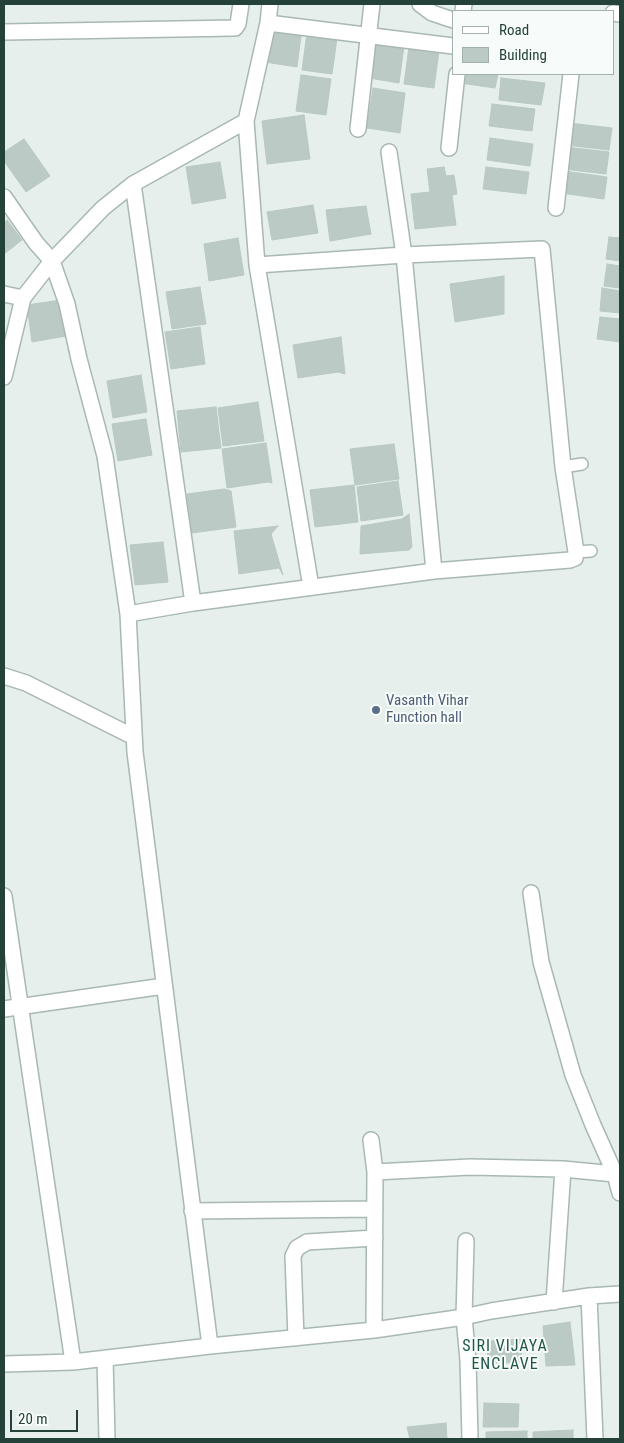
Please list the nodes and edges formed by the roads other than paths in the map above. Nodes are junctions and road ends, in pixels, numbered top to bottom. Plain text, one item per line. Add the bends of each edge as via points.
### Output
1 (241, 4) edge
2 (270, 4) edge
3 (372, 4) edge
4 (420, 4) edge
5 (452, 20) edge
6 (268, 23) junction
7 (4, 32) edge
8 (369, 34) junction
9 (452, 46) edge
10 (457, 75) edge
11 (571, 75) edge
12 (246, 121) junction
13 (358, 129) dead end
14 (449, 148) dead end
15 (389, 152) dead end
16 (133, 184) junction
17 (4, 197) edge
18 (556, 208) dead end
19 (404, 255) junction
20 (52, 261) junction
21 (258, 265) junction
22 (4, 294) edge
23 (23, 298) junction
24 (4, 377) edge
25 (582, 464) dead end
26 (563, 467) junction
27 (434, 571) junction
28 (311, 587) junction
29 (193, 602) junction
30 (128, 614) junction
31 (4, 676) edge
32 (134, 737) junction
33 (531, 893) dead end
34 (4, 896) edge
35 (164, 986) junction
36 (21, 1006) junction
37 (4, 1009) edge
38 (371, 1140) dead end
39 (563, 1169) junction
40 (375, 1172) junction
41 (615, 1174) junction
42 (620, 1193) edge
43 (375, 1209) junction
44 (192, 1211) junction
45 (374, 1238) junction
46 (466, 1241) dead end
47 (620, 1294) edge
48 (589, 1296) junction
49 (554, 1302) junction
50 (464, 1317) junction
51 (374, 1330) junction
52 (296, 1338) junction
53 (210, 1346) junction
54 (105, 1358) junction
55 (73, 1362) junction
56 (4, 1364) edge
57 (106, 1439) edge
58 (470, 1439) edge
59 (595, 1439) edge

1 - 7 street via 235,28
2 - 6 street
3 - 8 street
4 - 5 street
6 - 8 street
6 - 12 street
8 - 9 street
8 - 13 street
10 - 14 street
11 - 18 street
12 - 16 street
12 - 21 street
15 - 19 street
16 - 20 street via 103,208
16 - 29 street
17 - 20 street
19 - 21 street
19 - 26 street via 542,249
19 - 27 street
20 - 23 street
20 - 30 street via 67,304 105,456
21 - 28 street
22 - 23 street
23 - 24 street
25 - 26 lane
26 - 27 street via 584,552 570,560
27 - 28 street
28 - 29 street
29 - 30 street
30 - 32 street
31 - 32 street via 26,683
32 - 35 street
33 - 41 street via 541,962 573,1075
34 - 36 street
35 - 36 street
35 - 44 street
36 - 37 street
36 - 55 street
38 - 40 street
39 - 40 street via 470,1167
39 - 41 street
39 - 49 street
40 - 43 street
41 - 42 street
43 - 44 street
43 - 45 street
44 - 53 street
45 - 51 street
45 - 52 street via 307,1242 297,1248 293,1256
46 - 50 street
47 - 48 street
48 - 49 street
48 - 59 street
49 - 50 street
50 - 51 street
50 - 58 street
51 - 52 street
52 - 53 street
53 - 54 street
54 - 55 street
54 - 57 street
55 - 56 street

